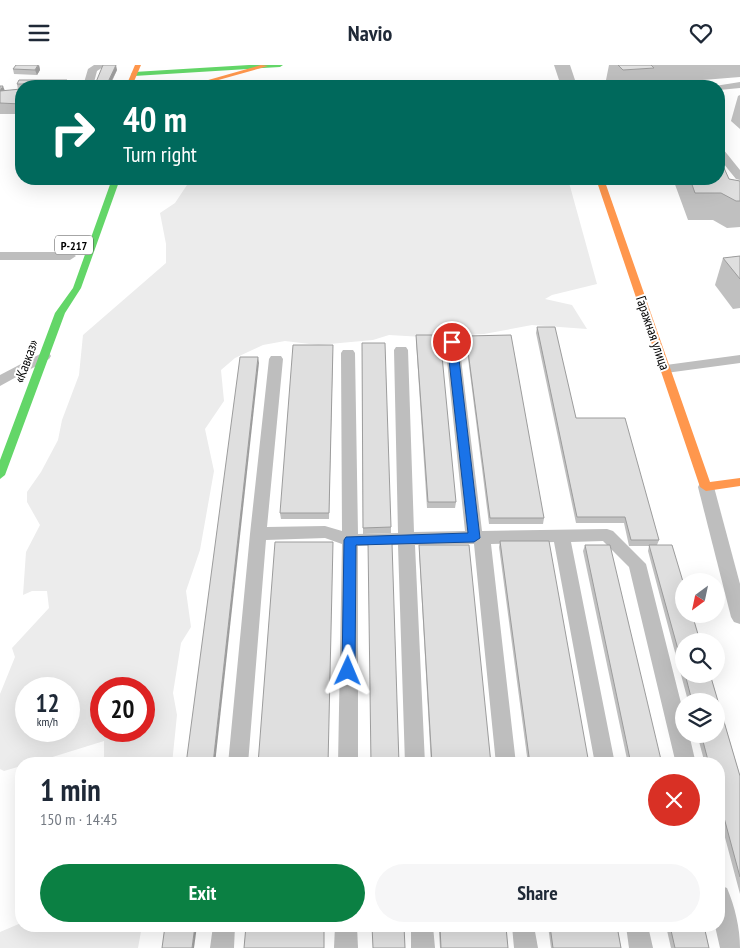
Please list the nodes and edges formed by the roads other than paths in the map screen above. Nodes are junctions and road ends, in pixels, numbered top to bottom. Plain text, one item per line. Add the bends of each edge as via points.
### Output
1 (100, 65) edge
2 (223, 65) edge
3 (280, 65) edge
4 (562, 65) edge
5 (265, 66) junction
6 (136, 69) edge
7 (155, 69) edge
8 (90, 80) edge
9 (210, 80) edge
10 (567, 80) edge
11 (740, 85) edge
12 (725, 86) edge
13 (725, 158) edge
14 (740, 177) edge
15 (114, 185) edge
16 (117, 185) edge
17 (602, 185) edge
18 (94, 240) junction
19 (0, 256) edge
20 (70, 256) dead end
21 (61, 288) dead end
22 (60, 313) junction
23 (452, 342) dead end
24 (401, 350) dead end
25 (348, 353) dead end
26 (44, 356) junction
27 (276, 359) dead end
28 (740, 359) edge
29 (666, 369) junction
30 (0, 381) edge
31 (0, 475) edge
32 (740, 482) edge
33 (706, 487) junction
34 (258, 534) junction
35 (561, 536) junction
36 (478, 538) junction
37 (406, 539) junction
38 (350, 540) junction
39 (740, 617) edge
40 (239, 757) edge
41 (348, 757) edge
42 (415, 757) edge
43 (505, 757) edge
44 (604, 757) edge
45 (684, 757) edge
46 (725, 920) edge
47 (223, 932) edge
48 (346, 932) edge
49 (422, 932) edge
50 (524, 932) edge
51 (638, 932) edge
52 (222, 948) edge
53 (346, 948) edge
54 (423, 948) edge
55 (526, 948) edge
56 (641, 948) edge
57 (732, 948) edge

1 - 8 lane via 93,69
2 - 5 main road
3 - 5 main road
4 - 10 street
5 - 7 main road
5 - 9 main road
6 - 7 main road
11 - 12 lane
13 - 14 lane
15 - 18 main road, «Кавказ» / Р-217
16 - 18 main road
17 - 29 main road, Гаражная улица
18 - 22 main road, «Кавказ» / Р-217 via 77,288
19 - 20 lane
21 - 22 main road, «Кавказ» / Р-217
22 - 26 main road, «Кавказ» / Р-217
23 - 36 lane
24 - 37 lane
25 - 38 lane
26 - 30 lane
26 - 31 main road, «Кавказ» / Р-217
27 - 34 lane
28 - 29 lane
29 - 33 main road, Гаражная улица
32 - 33 main road
33 - 39 lane
34 - 38 lane via 325,532
34 - 40 lane
35 - 36 lane
35 - 44 lane
35 - 45 lane via 606,535 637,564
36 - 37 lane
36 - 43 lane
37 - 38 lane
37 - 42 lane
38 - 41 lane
46 - 57 lane
47 - 52 lane
48 - 53 lane
49 - 54 lane
50 - 55 lane
51 - 56 lane

